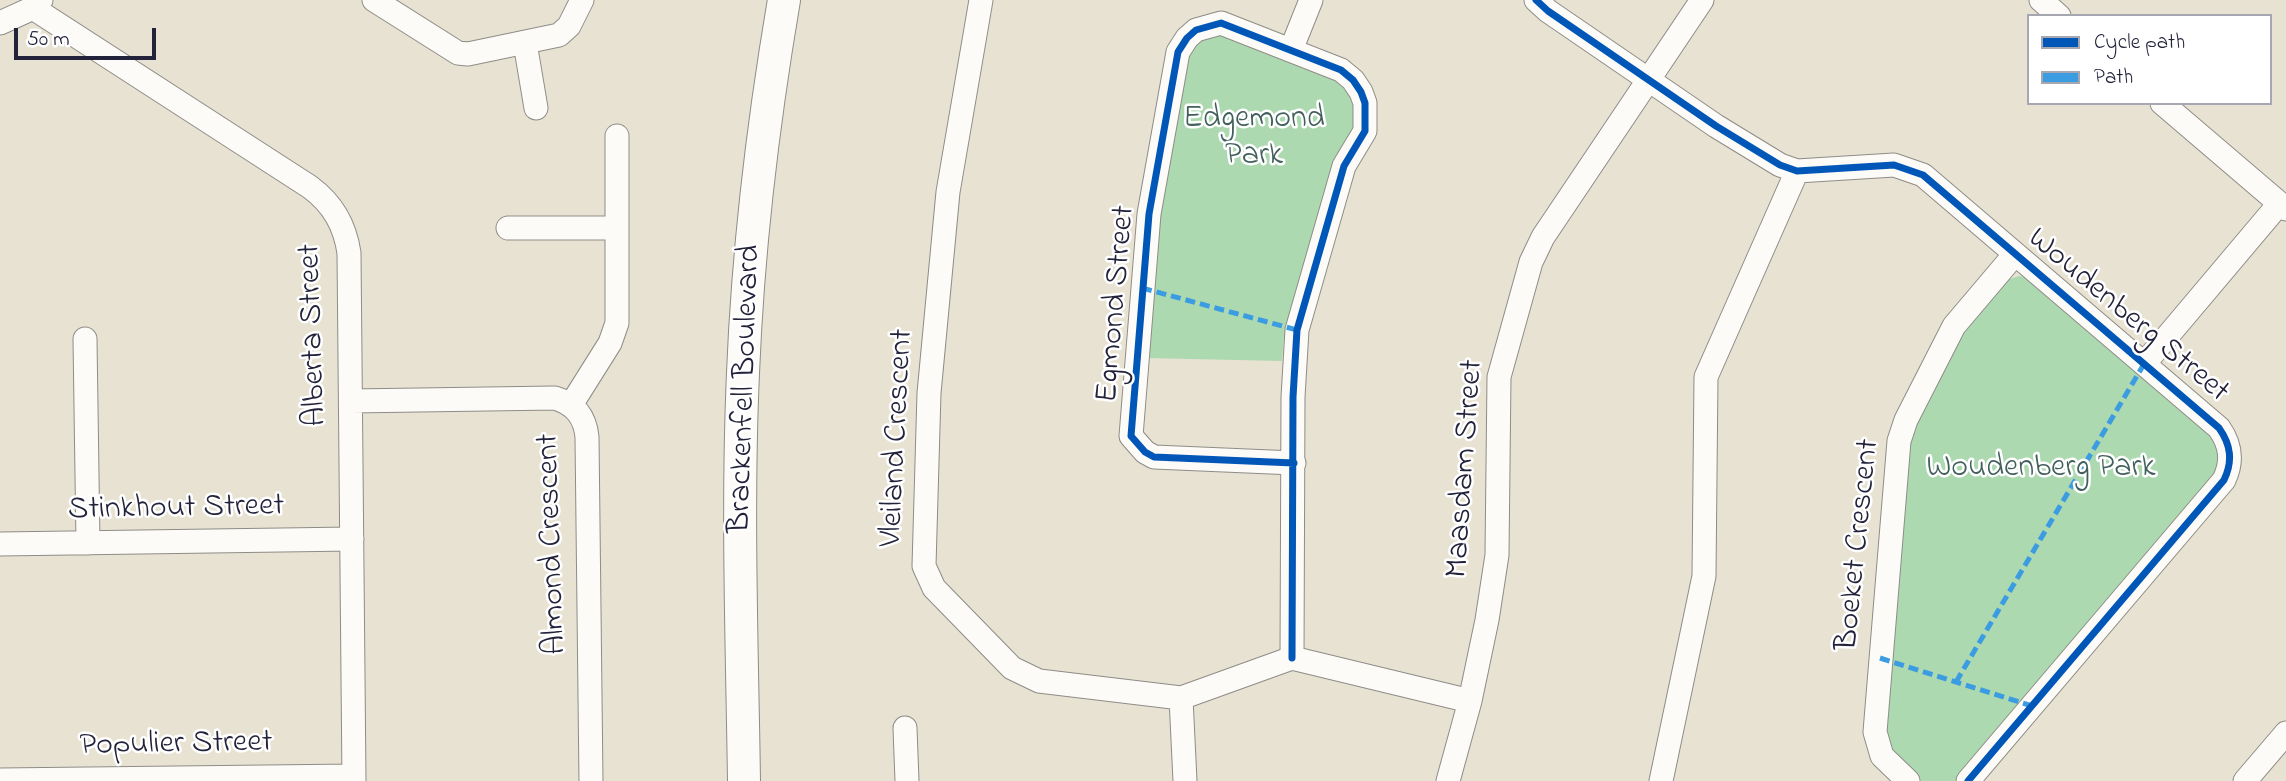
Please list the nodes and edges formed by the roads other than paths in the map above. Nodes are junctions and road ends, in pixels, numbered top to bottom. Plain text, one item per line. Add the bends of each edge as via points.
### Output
1 (374, 0) edge
2 (582, 0) edge
3 (784, 0) edge
4 (981, 0) edge
5 (1311, 0) edge
6 (1536, 0) edge
7 (1702, 0) edge
8 (2041, 0) edge
9 (37, 4) edge
10 (2057, 14) edge
11 (0, 23) edge
12 (525, 43) junction
13 (1291, 50) junction
14 (1649, 78) junction
15 (2164, 105) edge
16 (536, 108) dead end
17 (617, 136) dead end
18 (1797, 171) junction
19 (2283, 206) edge
20 (617, 228) junction
21 (508, 229) dead end
22 (2015, 254) junction
23 (85, 339) dead end
24 (2144, 364) junction
25 (351, 401) junction
26 (571, 405) junction
27 (1294, 463) junction
28 (352, 539) junction
29 (88, 543) junction
30 (0, 544) edge
31 (1292, 658) junction
32 (1181, 698) junction
33 (1470, 701) junction
34 (905, 728) dead end
35 (2286, 733) edge
36 (354, 778) edge
37 (0, 780) edge
38 (591, 781) edge
39 (744, 781) edge
40 (907, 781) edge
41 (1185, 781) edge
42 (1448, 781) edge
43 (1661, 781) edge
44 (1908, 781) edge
45 (1968, 781) edge
46 (2245, 781) edge

1 - 12 street via 458,53
2 - 12 street via 564,31
3 - 39 street, Brackenfell Boulevard via 758,189 743,372
4 - 32 street, Vleiland Crescent via 948,192 929,393 924,566 934,588 1012,668 1029,678
5 - 13 street
6 - 14 street
7 - 14 street, Maasdam Street
8 - 10 street
9 - 11 street
9 - 25 street, Alberta Street via 331,205 349,253
12 - 16 street
13 - 27 street via 1341,70 1353,80 1365,116 1365,131 1344,166 1297,330
13 - 27 street, Egmond Street via 1221,23 1196,30 1178,52 1149,214 1131,436 1154,457
14 - 18 street, Woudenberg Street via 1762,155
14 - 33 street, Maasdam Street via 1543,237 1504,354 1498,388 1497,555
15 - 19 street
17 - 20 street
18 - 22 street, Woudenberg Street via 1894,165 1916,172
18 - 43 street via 1706,377 1704,576
19 - 24 street
20 - 21 street
20 - 26 street via 615,333
22 - 24 street, Woudenberg Street
22 - 44 street, Boeket Crescent via 1954,326 1899,441 1875,732 1882,756
23 - 29 street
24 - 45 street, Woudenberg Street via 2225,435 2228,471
25 - 26 street, Almond Crescent via 555,398
25 - 28 street, Alberta Street
26 - 38 street, Almond Crescent via 583,419 587,437
27 - 31 street
28 - 29 street, Stinkhout Street
28 - 36 street, Alberta Street
29 - 30 street, Stinkhout Street
31 - 32 street, Vleiland Crescent
31 - 33 street
32 - 41 street
33 - 42 street, Maasdam Street
34 - 40 street
35 - 46 street
36 - 37 street, Populier Street

